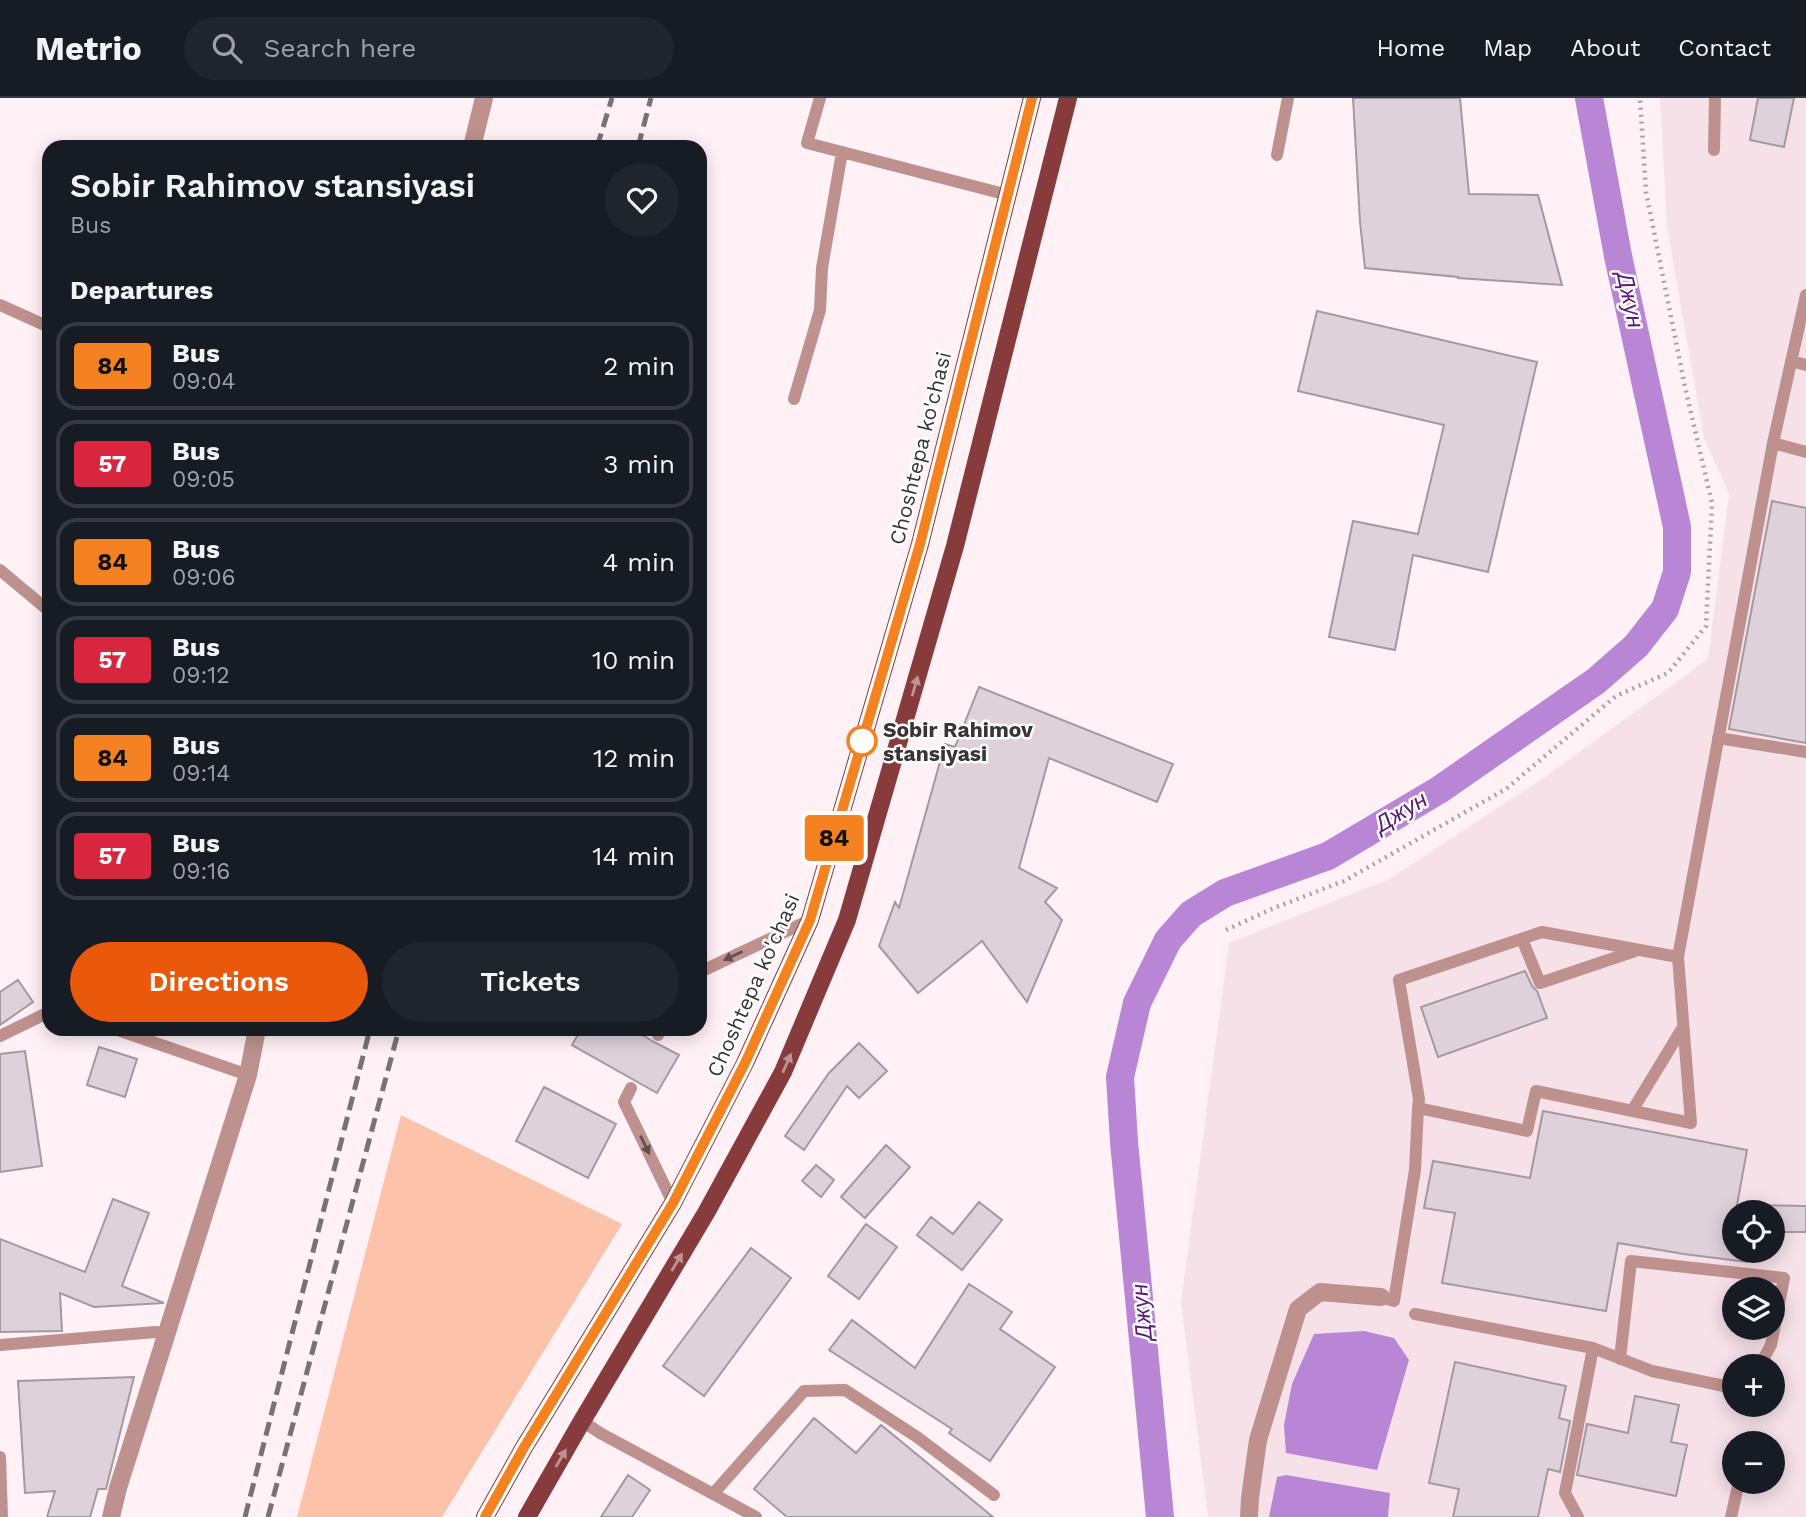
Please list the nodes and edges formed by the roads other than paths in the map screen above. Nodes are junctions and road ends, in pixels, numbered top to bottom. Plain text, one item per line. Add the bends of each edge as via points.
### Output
1 (484, 98) edge
2 (820, 98) edge
3 (1032, 98) edge
4 (1068, 98) edge
5 (1288, 98) edge
6 (1715, 98) edge
7 (474, 140) edge
8 (1714, 150) dead end
9 (842, 152) junction
10 (1277, 155) dead end
11 (1007, 195) junction
12 (1806, 295) edge
13 (0, 305) edge
14 (42, 324) edge
15 (1791, 361) junction
16 (1806, 365) edge
17 (794, 399) dead end
18 (1773, 443) junction
19 (1806, 452) edge
20 (0, 570) edge
21 (42, 605) edge
22 (1718, 738) junction
23 (1806, 752) edge
24 (810, 920) junction
25 (1522, 939) junction
26 (1639, 950) junction
27 (1678, 957) junction
28 (707, 969) edge
29 (42, 1015) edge
30 (1684, 1027) junction
31 (0, 1036) edge
32 (135, 1036) edge
33 (256, 1036) edge
34 (248, 1075) junction
35 (631, 1088) dead end
36 (1418, 1108) junction
37 (1632, 1111) junction
38 (673, 1203) junction
39 (1381, 1297) joint
40 (1415, 1314) dead end
41 (166, 1334) junction
42 (0, 1345) edge
43 (1593, 1348) junction
44 (1766, 1354) edge
45 (1620, 1359) junction
46 (1722, 1386) edge
47 (582, 1421) junction
48 (0, 1457) edge
49 (713, 1494) junction
50 (1736, 1494) edge
51 (994, 1495) dead end
52 (2, 1517) edge
53 (111, 1517) edge
54 (485, 1517) edge
55 (527, 1517) edge
56 (755, 1517) edge
57 (1249, 1517) edge
58 (1578, 1517) edge
59 (1731, 1517) edge

1 - 7 street
2 - 9 lane via 807,143
3 - 11 main road, Choshtepa ko'chasi
47 -> 4 main road via 706,1213 783,1072 847,920 955,547
5 - 10 lane
6 - 8 lane
9 - 11 lane
9 - 17 lane via 822,268 820,310
11 - 24 main road, Choshtepa ko'chasi via 920,544
12 - 15 lane
13 - 14 lane
15 - 16 lane
15 - 18 lane
18 - 19 lane
18 - 22 lane
20 - 21 lane
22 - 23 lane
22 - 27 lane
24 -> 28 lane
24 - 38 main road, Choshtepa ko'chasi via 745,1063
25 - 26 lane via 1542,932
25 - 26 lane via 1540,983
25 - 36 lane via 1399,980
26 - 27 lane
27 - 30 lane
29 - 31 lane
30 - 37 lane
30 - 37 lane via 1691,1124
32 - 34 lane
33 - 34 street
34 - 41 street
35 -> 38 lane via 624,1102
36 - 37 lane via 1527,1132 1536,1091
36 - 39 lane via 1415,1170 1394,1301
38 - 54 main road, Choshtepa ko'chasi
39 - 57 street via 1320,1292 1298,1309 1258,1440
40 - 43 lane
41 - 42 lane
41 - 53 street
43 - 45 lane
43 - 58 lane via 1565,1493
44 - 45 lane via 1784,1278 1631,1261
45 - 46 lane via 1652,1371
47 - 49 lane
55 -> 47 main road
48 - 52 lane
49 - 51 lane via 804,1391 845,1391 918,1437
49 - 56 lane
50 - 59 lane

